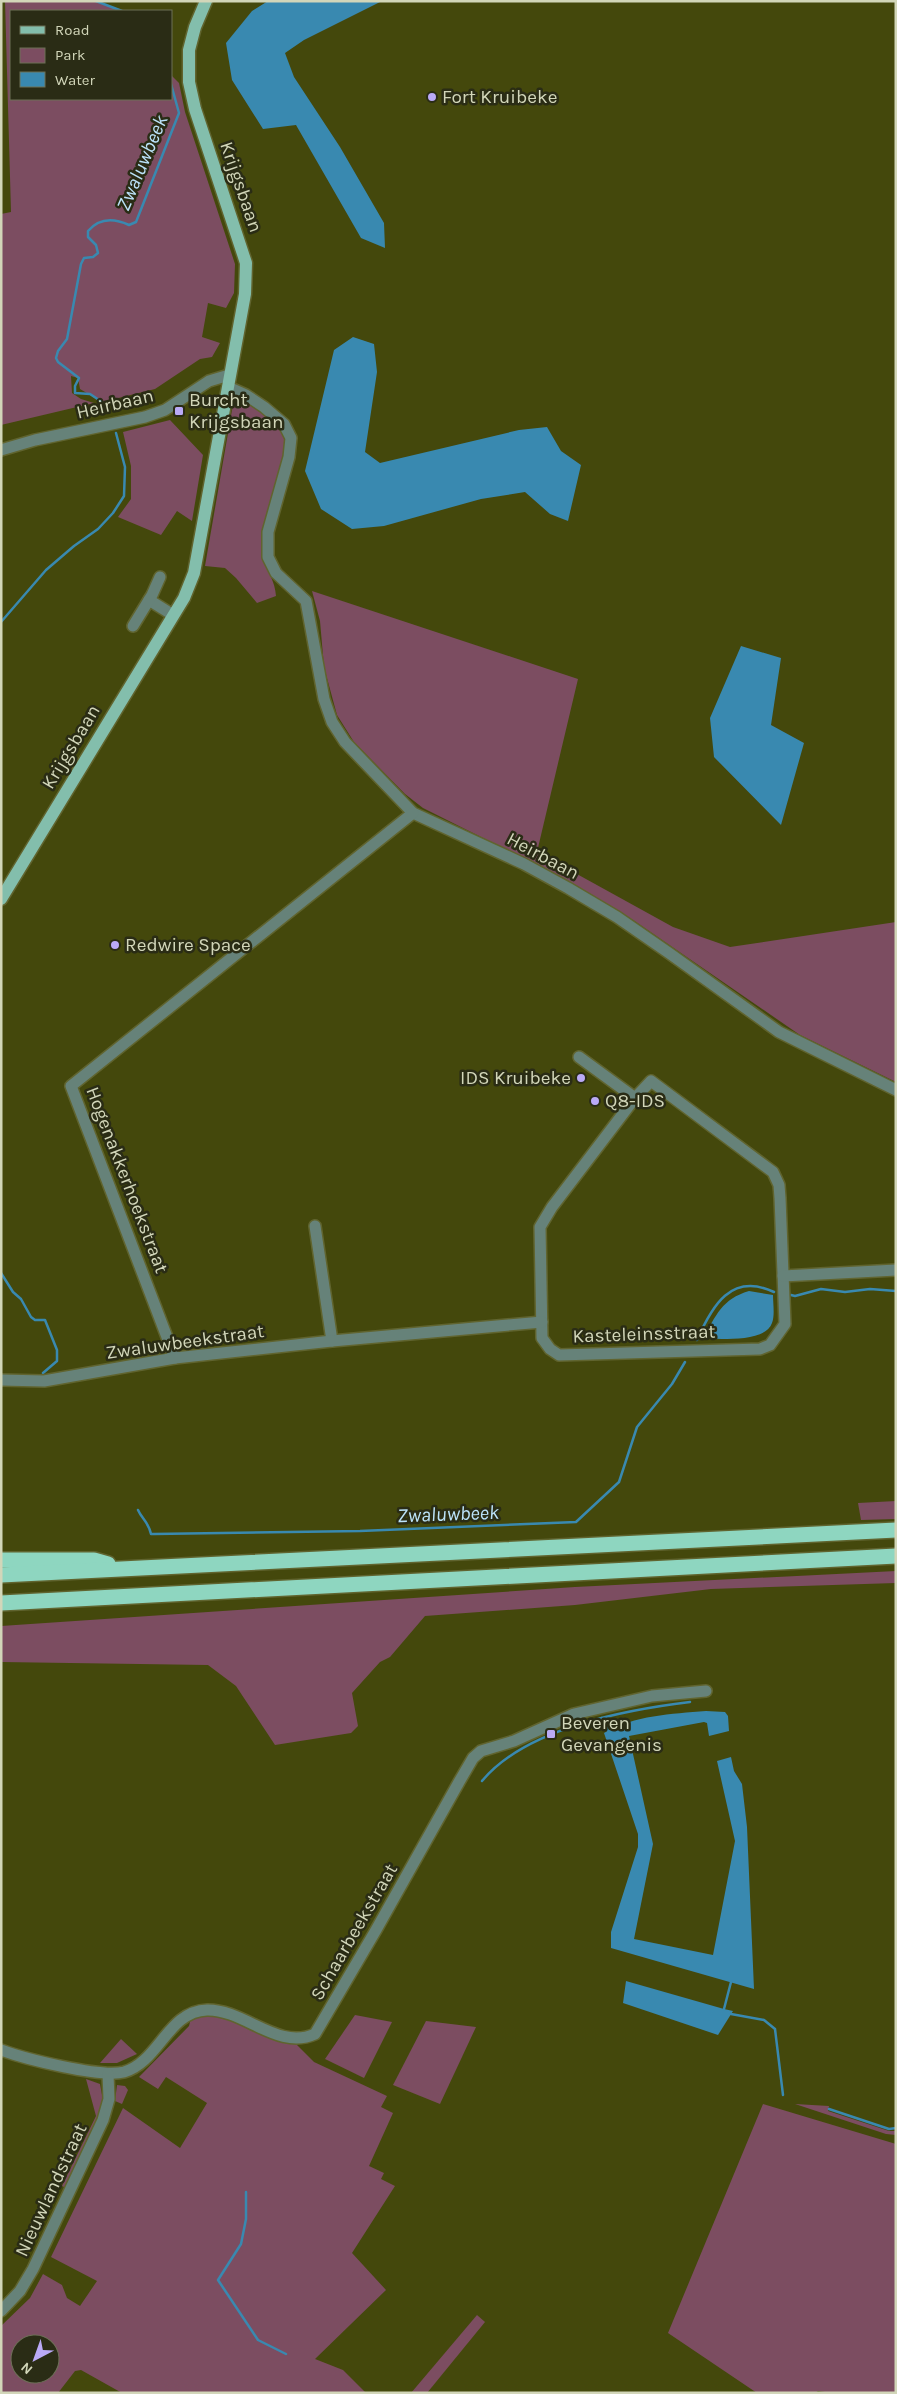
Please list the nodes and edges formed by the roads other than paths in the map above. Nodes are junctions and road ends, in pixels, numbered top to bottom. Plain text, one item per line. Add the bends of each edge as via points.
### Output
1 (206, 1) edge
2 (228, 381) junction
3 (1, 450) edge
4 (160, 577) dead end
5 (149, 600) junction
6 (173, 615) junction
7 (133, 626) dead end
8 (413, 812) junction
9 (1, 899) edge
10 (580, 1057) dead end
11 (896, 1090) edge
12 (635, 1098) junction
13 (315, 1226) dead end
14 (896, 1270) edge
15 (783, 1276) junction
16 (542, 1322) junction
17 (332, 1341) junction
18 (175, 1358) junction
19 (1, 1380) edge
20 (896, 1530) edge
21 (896, 1556) edge
22 (1, 1560) edge
23 (124, 1569) junction
24 (1, 1575) edge
25 (1, 1603) edge
26 (706, 1690) dead end
27 (1, 2050) edge
28 (108, 2074) junction
29 (1, 2311) edge

1 - 2 main road, Krijgsbaan via 189,50 190,82 195,109 246,263 245,294
2 - 3 street, Heirbaan via 209,381 165,410 144,417
2 - 6 main road, Krijgsbaan via 194,573
2 - 8 street, Heirbaan via 284,424 292,438 268,532 268,557 276,573 306,601 332,722 345,742
4 - 5 street
5 - 6 street
5 - 7 street
6 - 9 main road, Krijgsbaan
8 - 11 street, Heirbaan via 568,888 654,942 779,1032
8 - 18 street, Hogenakkerhoekstraat via 71,1086
10 - 12 street
12 - 15 street, Kasteleinsstraat via 651,1081 773,1172 779,1185
12 - 16 street, Kasteleinsstraat via 540,1227
13 - 17 street
14 - 15 street
15 - 16 street, Kasteleinsstraat via 784,1324 770,1345 760,1349 559,1355 542,1338
16 - 17 street, Zwaluwbeekstraat
17 - 18 street, Zwaluwbeekstraat
18 - 19 street, Zwaluwbeekstraat via 44,1381
20 - 23 highway
21 - 25 highway
22 - 23 highway via 94,1560
23 - 24 highway
26 - 28 street, Schaarbeekstraat via 652,1696 574,1714 514,1741 481,1751 473,1758 314,2034 302,2039 290,2038 230,2013 204,2010 194,2012 177,2023 143,2061 124,2072
27 - 28 street, Schaarbeekstraat
28 - 29 street, Nieuwlandstraat via 109,2099 103,2120 33,2269 20,2291

